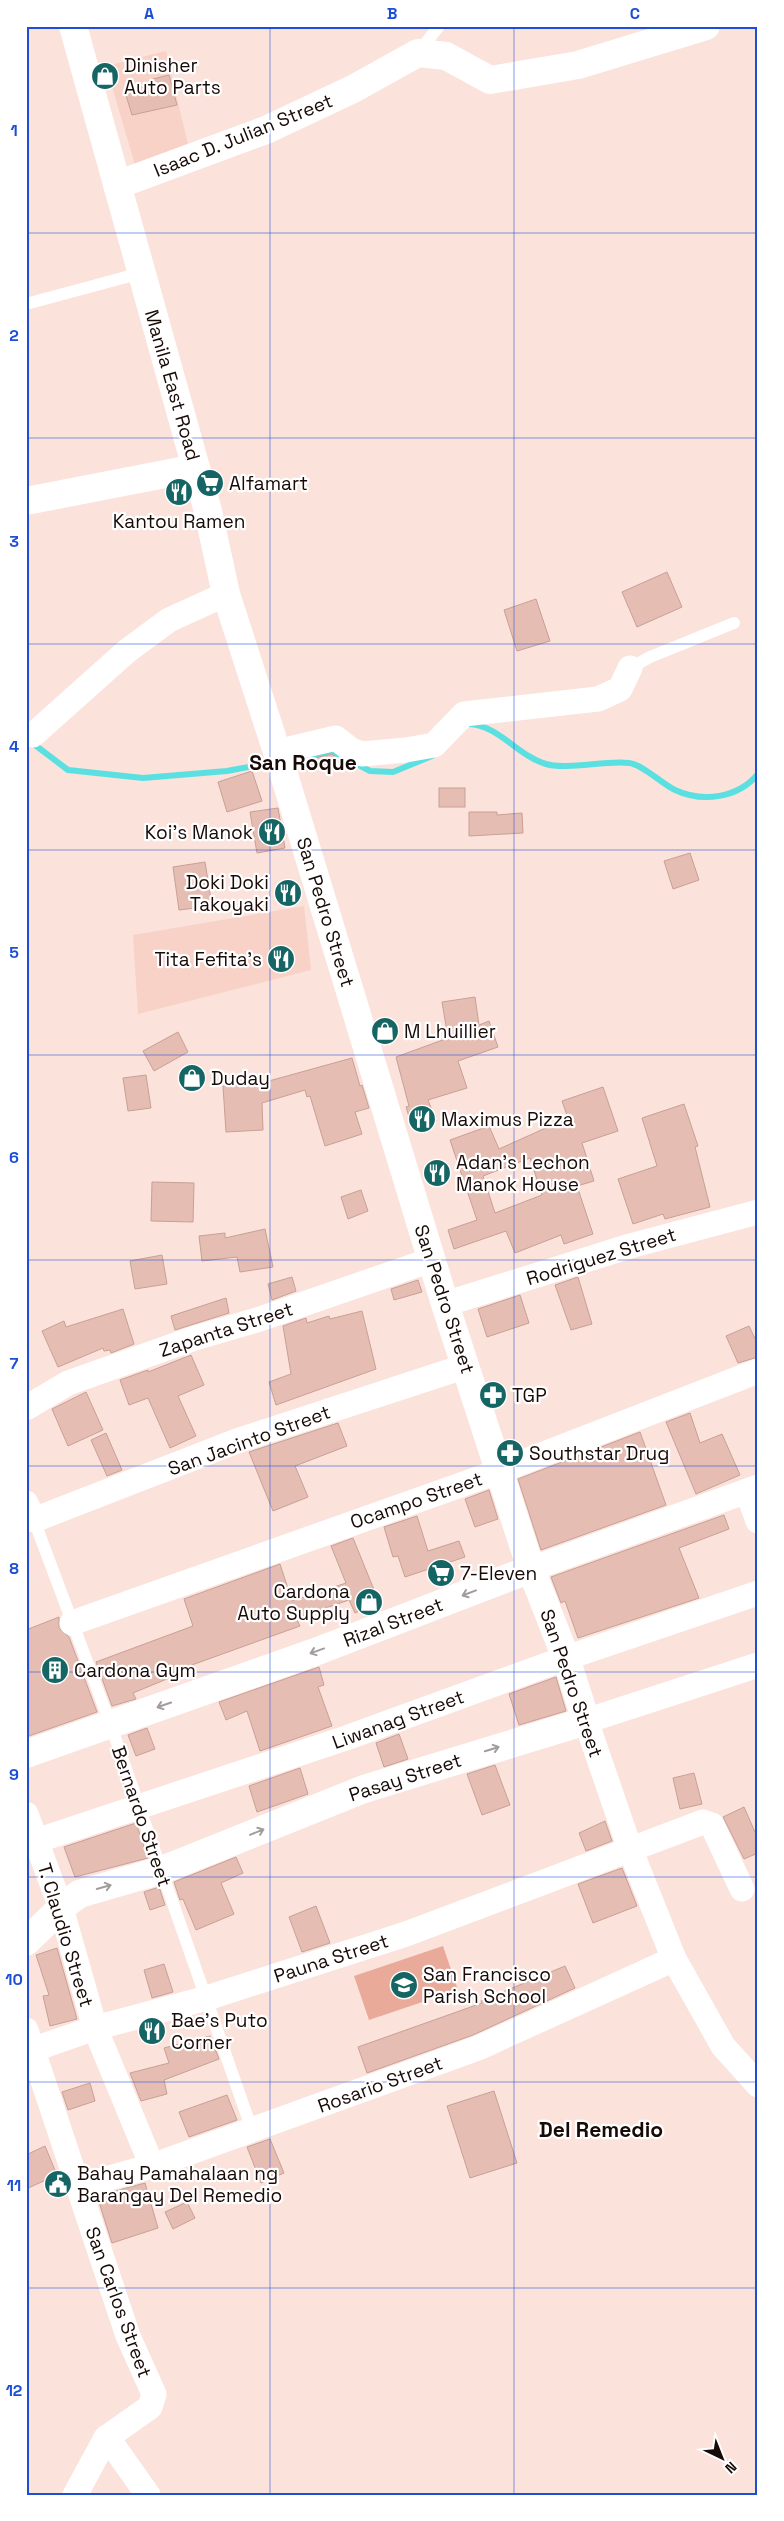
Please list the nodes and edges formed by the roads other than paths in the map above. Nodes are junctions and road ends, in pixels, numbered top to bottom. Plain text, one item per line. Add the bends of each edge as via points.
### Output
1 (73, 26) edge
2 (439, 26) edge
3 (706, 26) edge
4 (418, 53) junction
5 (117, 185) junction
6 (141, 273) junction
7 (26, 304) edge
8 (196, 468) junction
9 (26, 502) edge
10 (226, 594) junction
11 (734, 623) dead end
12 (630, 668) joint
13 (33, 735) dead end
14 (280, 760) junction
15 (758, 1212) edge
16 (431, 1260) junction
17 (445, 1304) junction
18 (466, 1366) junction
19 (758, 1372) edge
20 (26, 1408) edge
21 (500, 1471) junction
22 (752, 1489) edge
23 (30, 1512) edge
24 (758, 1521) edge
25 (531, 1569) junction
26 (758, 1593) edge
27 (69, 1624) junction
28 (566, 1658) junction
29 (758, 1665) edge
30 (586, 1721) junction
31 (110, 1723) junction
32 (26, 1754) edge
33 (137, 1806) junction
34 (26, 1814) edge
35 (36, 1841) junction
36 (630, 1849) junction
37 (162, 1870) junction
38 (742, 1888) dead end
39 (61, 1908) junction
40 (26, 1942) edge
41 (674, 1959) junction
42 (207, 1998) junction
43 (95, 2028) junction
44 (28, 2044) edge
45 (758, 2085) edge
46 (252, 2130) junction
47 (152, 2166) junction
48 (77, 2187) junction
49 (106, 2438) junction
50 (75, 2495) edge
51 (148, 2495) edge

1 - 5 main road, Manila East Road
2 - 4 lane
3 - 4 main road via 578,65 490,80 446,56
4 - 5 main road, Isaac D. Julian Street via 353,89 266,130
5 - 6 main road, Manila East Road
6 - 7 lane
6 - 8 main road, Manila East Road
8 - 9 main road
8 - 10 main road, Manila East Road
10 - 13 street via 169,620 127,651
10 - 14 main road, Manila East Road
11 - 12 lane
12 - 14 street via 620,689 598,699 464,714 434,745 362,754 336,738
14 - 16 main road, San Pedro Street
15 - 17 street, Rodriguez Street via 630,1246
16 - 17 main road, San Pedro Street
16 - 20 street, Zapanta Street via 68,1383
17 - 18 main road, San Pedro Street
18 - 21 main road, San Pedro Street
18 - 23 street, San Jacinto Street
19 - 21 street, Ocampo Street
21 - 25 main road, San Pedro Street
21 - 27 street, Ocampo Street
22 - 24 street
22 - 25 street, Rizal Street
23 - 27 lane, Bernardo Street
25 - 28 main road, San Pedro Street
25 -> 31 main road, Rizal Street via 315,1652
26 - 28 street, Liwanag Street
27 - 31 lane, Bernardo Street
28 - 30 main road, San Pedro Street
28 - 33 street, Liwanag Street via 346,1738
29 - 30 street, Pasay Street
30 - 36 street, San Pedro Street
37 -> 30 main road, Pasay Street via 364,1789
31 - 32 main road, Rizal Street
31 - 33 lane, Bernardo Street
33 - 35 street, Liwanag Street
33 - 37 lane, Bernardo Street
34 - 35 street, T. Claudio Street
35 - 39 street, T. Claudio Street
36 - 38 street, Pauna Street via 703,1822 712,1825
36 - 41 street, San Pedro Street
36 - 42 street, Pauna Street via 406,1934
39 -> 37 main road, Pasay Street via 80,1894
37 - 42 lane, Bernardo Street
39 - 40 main road, Pasay Street
39 - 43 street, T. Claudio Street
41 - 45 street, San Pedro Street via 723,2046
41 - 46 street, Rosario Street via 478,2048
42 - 43 street, Pauna Street
42 - 46 lane, Bernardo Street
43 - 44 street, Pauna Street
43 - 47 street, T. Claudio Street
44 - 48 street, San Carlos Street
46 - 47 street, Rosario Street
47 - 48 street, Rosario Street
48 - 49 street, San Carlos Street via 128,2336 154,2394 150,2407
49 - 50 street
49 - 51 street

